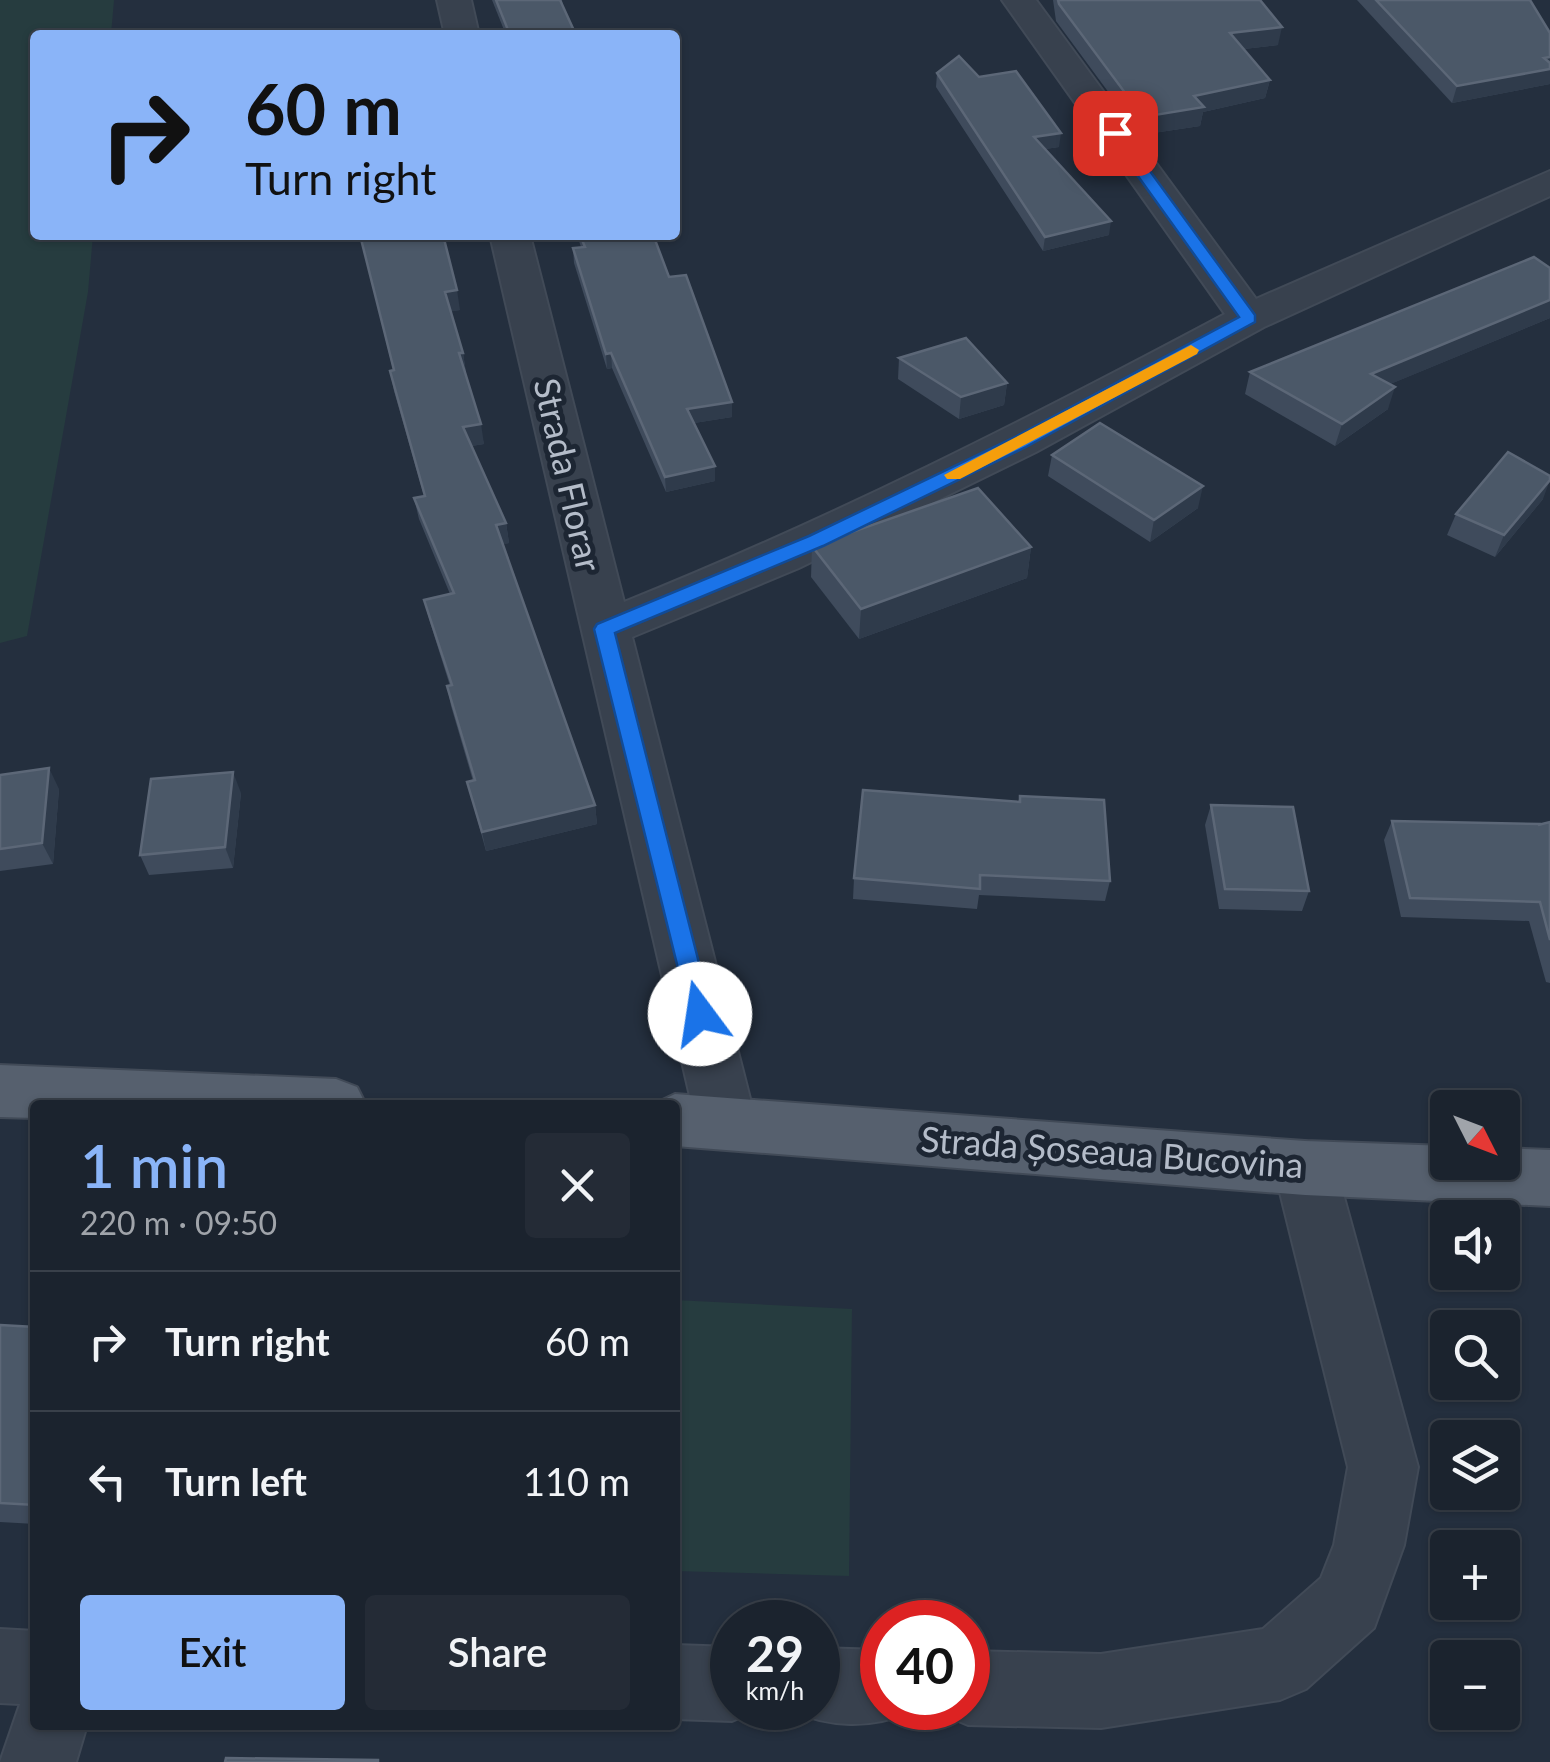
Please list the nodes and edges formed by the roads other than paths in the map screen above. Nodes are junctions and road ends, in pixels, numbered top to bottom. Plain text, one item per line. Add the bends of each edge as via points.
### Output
1 (454, 0) edge
2 (1019, 0) edge
3 (461, 30) edge
4 (1550, 182) edge
5 (511, 240) edge
6 (1249, 318) junction
7 (604, 629) junction
8 (0, 1090) edge
9 (185, 1100) edge
10 (701, 1121) edge
11 (1305, 1168) junction
12 (1548, 1185) edge
13 (0, 1666) edge
14 (30, 1668) edge
15 (680, 1682) edge
16 (710, 1683) edge
17 (990, 1688) edge
18 (48, 1730) edge
19 (38, 1762) edge

1 - 3 street
2 - 6 street
4 - 6 street
5 - 7 street, Strada Florar
6 - 7 street via 1020,442 816,541
7 - 10 street, Strada Florar
8 - 9 main road
10 - 11 main road, Strada Șoseaua Bucovina
11 - 12 main road, Strada Șoseaua Bucovina
11 - 17 street via 1383,1467 1370,1545 1348,1602 1280,1663 1101,1691
13 - 14 street
15 - 16 street
18 - 19 street

